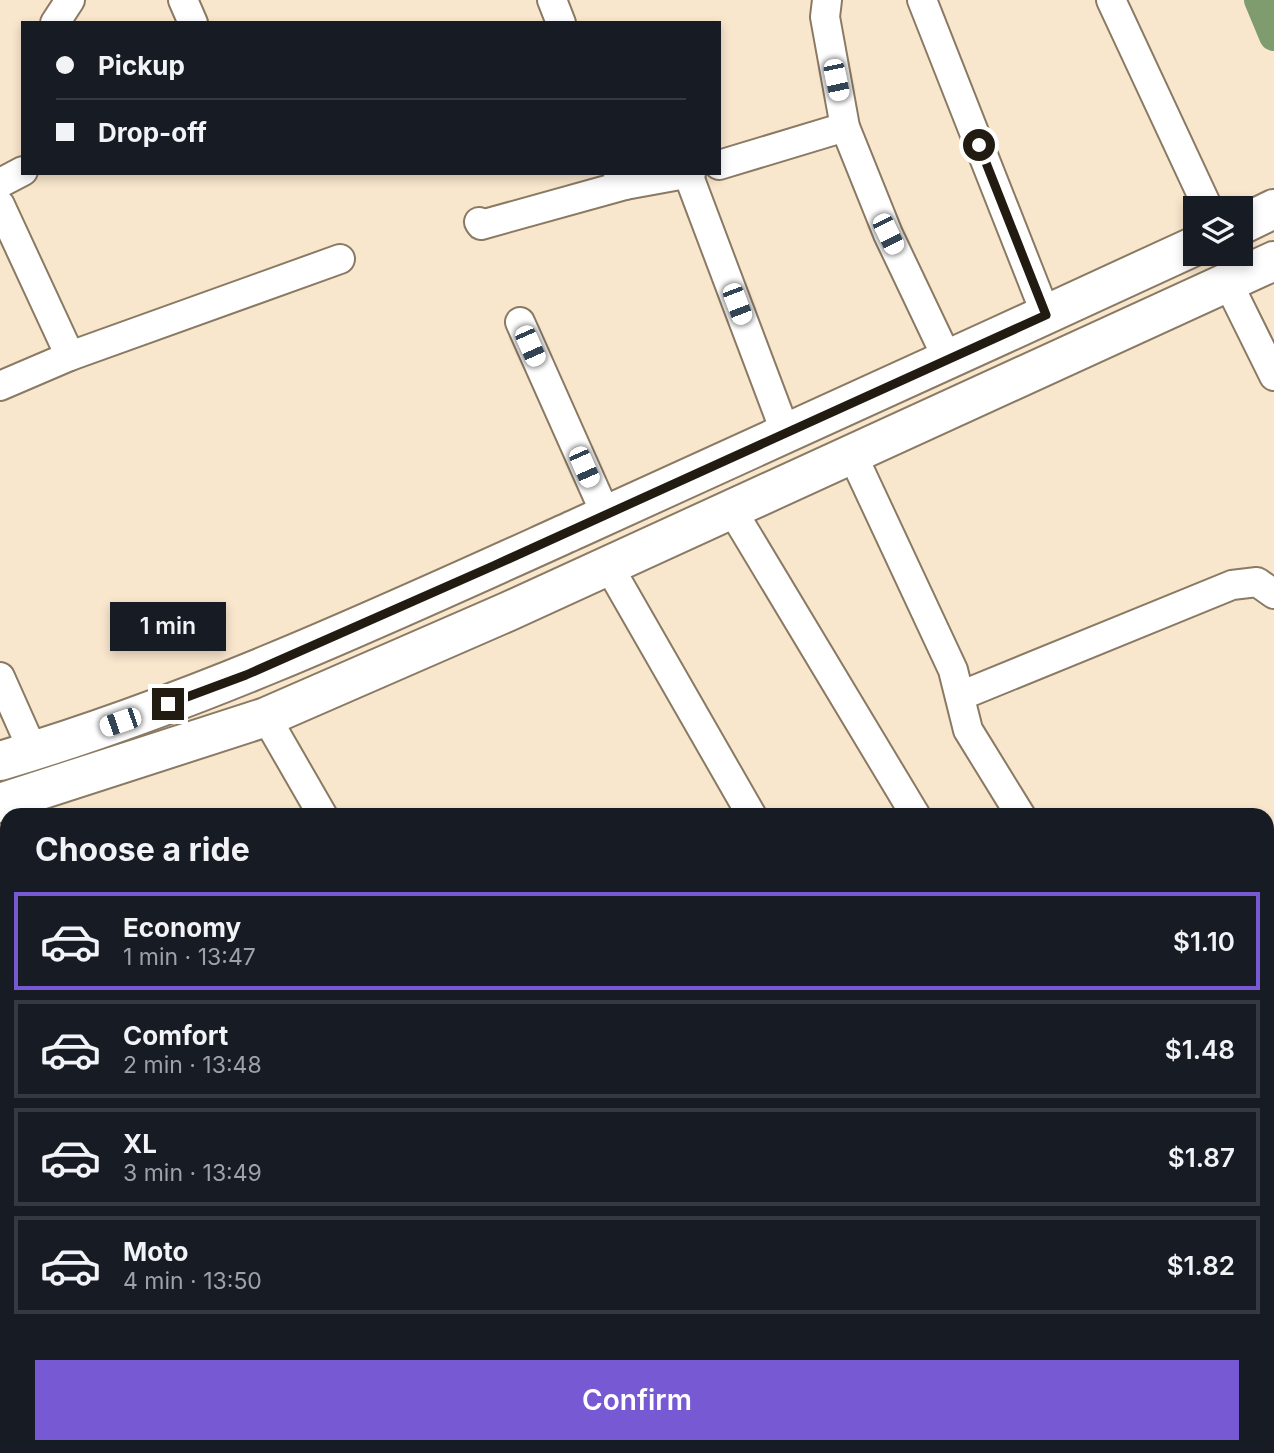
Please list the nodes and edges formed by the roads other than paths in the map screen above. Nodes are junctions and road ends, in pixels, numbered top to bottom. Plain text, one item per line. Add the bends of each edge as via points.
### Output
1 (70, 0) edge
2 (183, 0) edge
3 (552, 0) edge
4 (827, 0) edge
5 (922, 0) edge
6 (1111, 0) edge
7 (56, 21) edge
8 (192, 21) edge
9 (560, 21) edge
10 (845, 127) junction
11 (721, 164) edge
12 (21, 172) edge
13 (676, 175) edge
14 (690, 175) edge
15 (622, 179) edge
16 (0, 183) edge
17 (1202, 196) edge
18 (0, 205) edge
19 (1274, 209) edge
20 (1253, 219) edge
21 (480, 222) dead end
22 (1183, 252) edge
23 (340, 260) dead end
24 (1274, 261) edge
25 (1228, 283) junction
26 (1046, 315) junction
27 (520, 322) dead end
28 (70, 356) junction
29 (948, 360) junction
30 (1274, 376) edge
31 (0, 386) edge
32 (786, 434) junction
33 (853, 456) junction
34 (732, 510) junction
35 (606, 515) junction
36 (608, 565) junction
37 (1274, 594) edge
38 (0, 677) edge
39 (960, 696) junction
40 (266, 717) junction
41 (16, 756) edge
42 (0, 803) edge
43 (318, 808) edge
44 (747, 808) edge
45 (911, 808) edge
46 (1016, 808) edge

1 - 7 street
2 - 8 street
3 - 9 street
4 - 10 street via 825,18
5 - 26 street
6 - 17 street
10 - 11 street
10 - 29 street via 888,234
12 - 16 street
13 - 15 street
14 - 32 street
15 - 21 street
18 - 28 street
19 - 20 main road
22 - 26 main road
23 - 28 street
24 - 25 main road
25 - 30 street
25 - 33 main road
26 - 29 main road
27 - 35 street
28 - 31 street
29 - 32 main road
32 - 35 main road
33 - 34 main road
33 - 39 street via 953,670
34 - 36 main road
34 - 45 street
35 - 41 main road via 246,675
36 - 40 main road
36 - 44 street
37 - 39 street via 1257,582 1231,586
38 - 41 street
39 - 46 street via 968,730
40 - 42 main road
40 - 43 street

